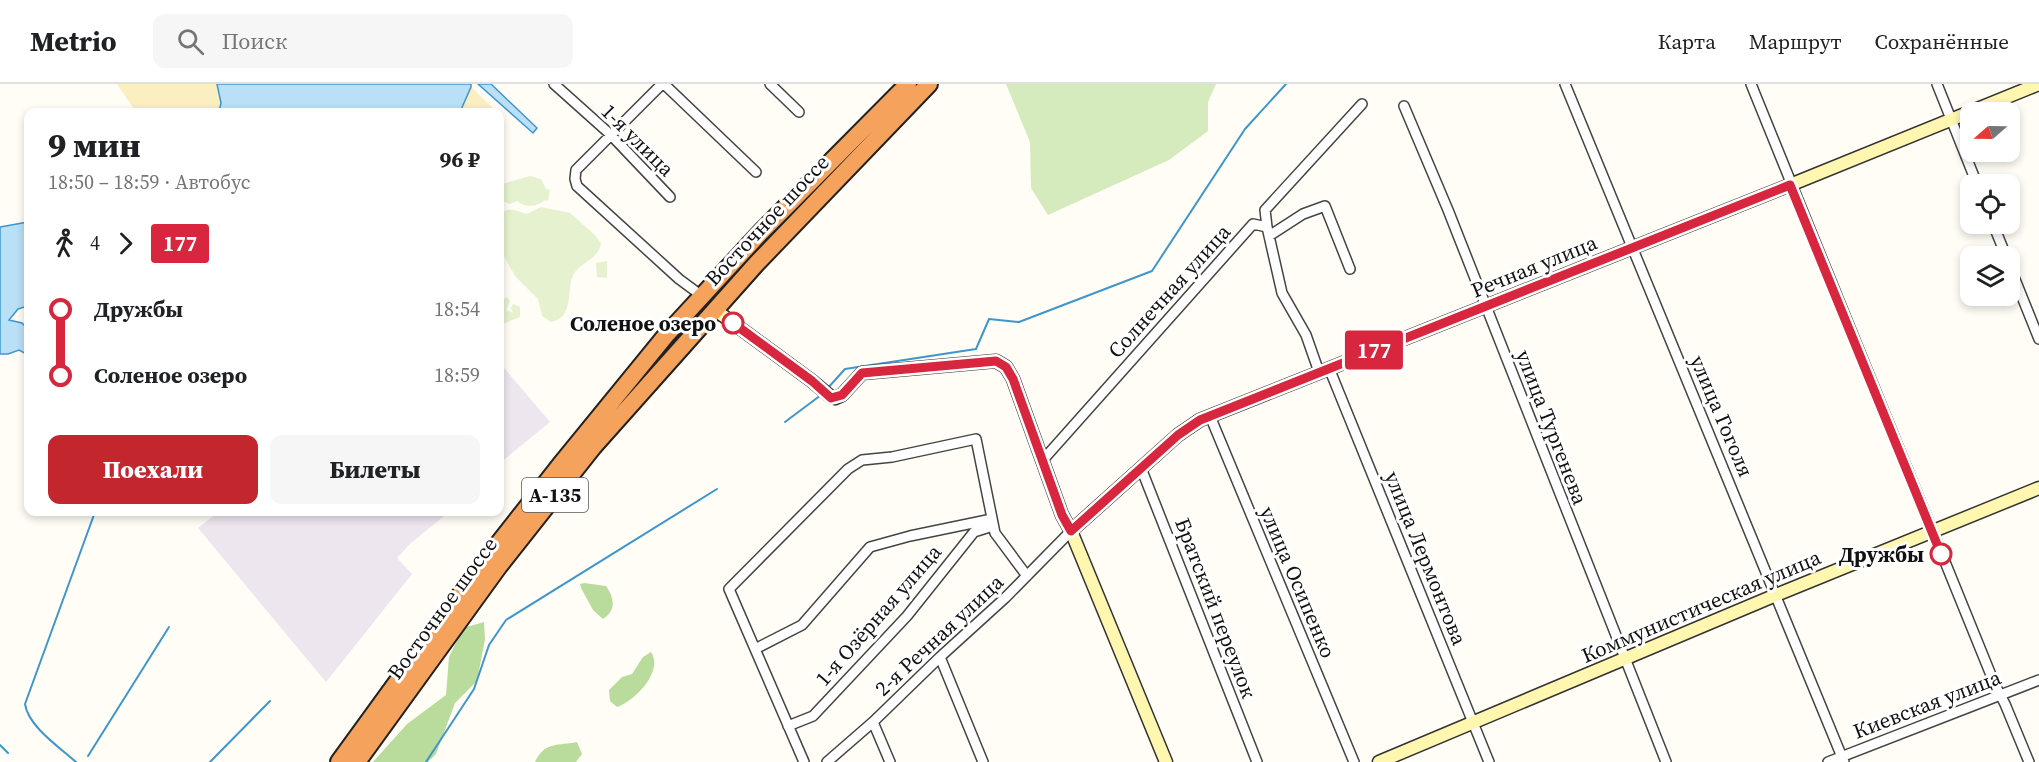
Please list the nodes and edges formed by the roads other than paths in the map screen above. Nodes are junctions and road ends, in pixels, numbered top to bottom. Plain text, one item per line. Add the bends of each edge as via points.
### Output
1 (554, 84) edge
2 (663, 84) edge
3 (770, 84) edge
4 (908, 84) edge
5 (928, 84) edge
6 (1565, 84) edge
7 (1750, 84) edge
8 (1937, 84) edge
9 (2039, 84) edge
10 (1362, 104) dead end
11 (1404, 106) dead end
12 (799, 112) dead end
13 (1951, 120) junction
14 (870, 122) junction
15 (611, 135) junction
16 (858, 156) junction
17 (756, 172) dead end
18 (1973, 174) edge
19 (1790, 185) junction
20 (670, 197) dead end
21 (1268, 232) junction
22 (1633, 248) junction
23 (1350, 269) dead end
24 (2020, 292) edge
25 (702, 296) junction
26 (1485, 306) junction
27 (714, 309) junction
28 (2039, 339) edge
29 (1324, 370) junction
30 (1210, 416) junction
31 (1042, 461) junction
32 (1141, 468) junction
33 (566, 469) junction
34 (2039, 488) edge
35 (993, 522) junction
36 (1071, 531) junction
37 (1933, 532) junction
38 (1028, 576) junction
39 (1776, 595) junction
40 (755, 649) junction
41 (940, 657) junction
42 (1624, 658) junction
43 (2039, 680) edge
44 (2000, 695) junction
45 (873, 722) junction
46 (1473, 722) junction
47 (788, 726) junction
48 (1843, 759) edge
49 (339, 762) edge
50 (357, 762) edge
51 (804, 762) edge
52 (827, 762) edge
53 (890, 762) edge
54 (983, 762) edge
55 (1166, 762) edge
56 (1257, 762) edge
57 (1354, 762) edge
58 (1379, 762) edge
59 (1489, 762) edge
60 (1666, 762) edge
61 (1828, 762) edge
62 (2028, 762) edge

1 - 15 street, 1-я улица
2 - 15 street
2 - 17 street
3 - 12 street
4 - 14 highway, Восточное шоссе / А-135
5 - 16 highway, Восточное шоссе / А-135
6 - 22 street, улица Гоголя
7 - 19 street
8 - 13 street
9 - 13 street, Речная улица
10 - 21 street via 1264,210
11 - 26 street, улица Тургенева
13 - 18 street
13 - 19 street, Речная улица
14 - 16 highway via 893,107 895,111
14 - 25 highway, Восточное шоссе / А-135
15 - 20 street, 1-я улица
15 - 25 street via 576,170 577,186
16 - 27 highway, Восточное шоссе / А-135
19 - 22 street, Речная улица
19 - 37 street
21 - 23 street via 1325,206
21 - 29 street, улица Лермонтова via 1282,292
21 - 31 street, Солнечная улица via 1253,224
22 - 26 street, Речная улица
22 - 39 street, улица Гоголя
24 - 28 street
25 - 33 highway, Восточное шоссе / А-135 via 667,334
26 - 29 street, Речная улица
26 - 42 street, улица Тургенева
27 - 31 street via 831,398 842,395 862,373 996,361 1006,367 1013,379
27 - 33 highway, Восточное шоссе / А-135 via 593,447
29 - 30 street, Речная улица
29 - 46 street, улица Лермонтова
30 - 32 street, Речная улица via 1190,426
30 - 57 street, улица Осипенко
31 - 36 street
32 - 36 street, Речная улица
32 - 56 street, Братский переулок
33 - 49 highway, Восточное шоссе / А-135 via 488,557
33 - 50 highway, Восточное шоссе / А-135
34 - 37 street, Коммунистическая улица
35 - 38 street via 994,534
35 - 40 street via 870,547 802,625
35 - 40 street via 976,439 892,458 862,460 848,469 729,589
35 - 47 street, 1-я Озёрная улица via 974,532 907,616 813,716
36 - 38 street, 2-я Речная улица
36 - 55 street
37 - 39 street, Коммунистическая улица
37 - 44 street
38 - 41 street, 2-я Речная улица
39 - 42 street, Коммунистическая улица
39 - 48 street, улица Гоголя
40 - 47 street
41 - 45 street, 2-я Речная улица
41 - 54 street
42 - 46 street, Коммунистическая улица
42 - 60 street, улица Тургенева
43 - 44 street, Киевская улица
44 - 48 street, Киевская улица
44 - 62 street
45 - 52 street, 2-я Речная улица
45 - 53 street
46 - 58 street, Коммунистическая улица
46 - 59 street, улица Лермонтова
47 - 51 street
48 - 61 street, Киевская улица

